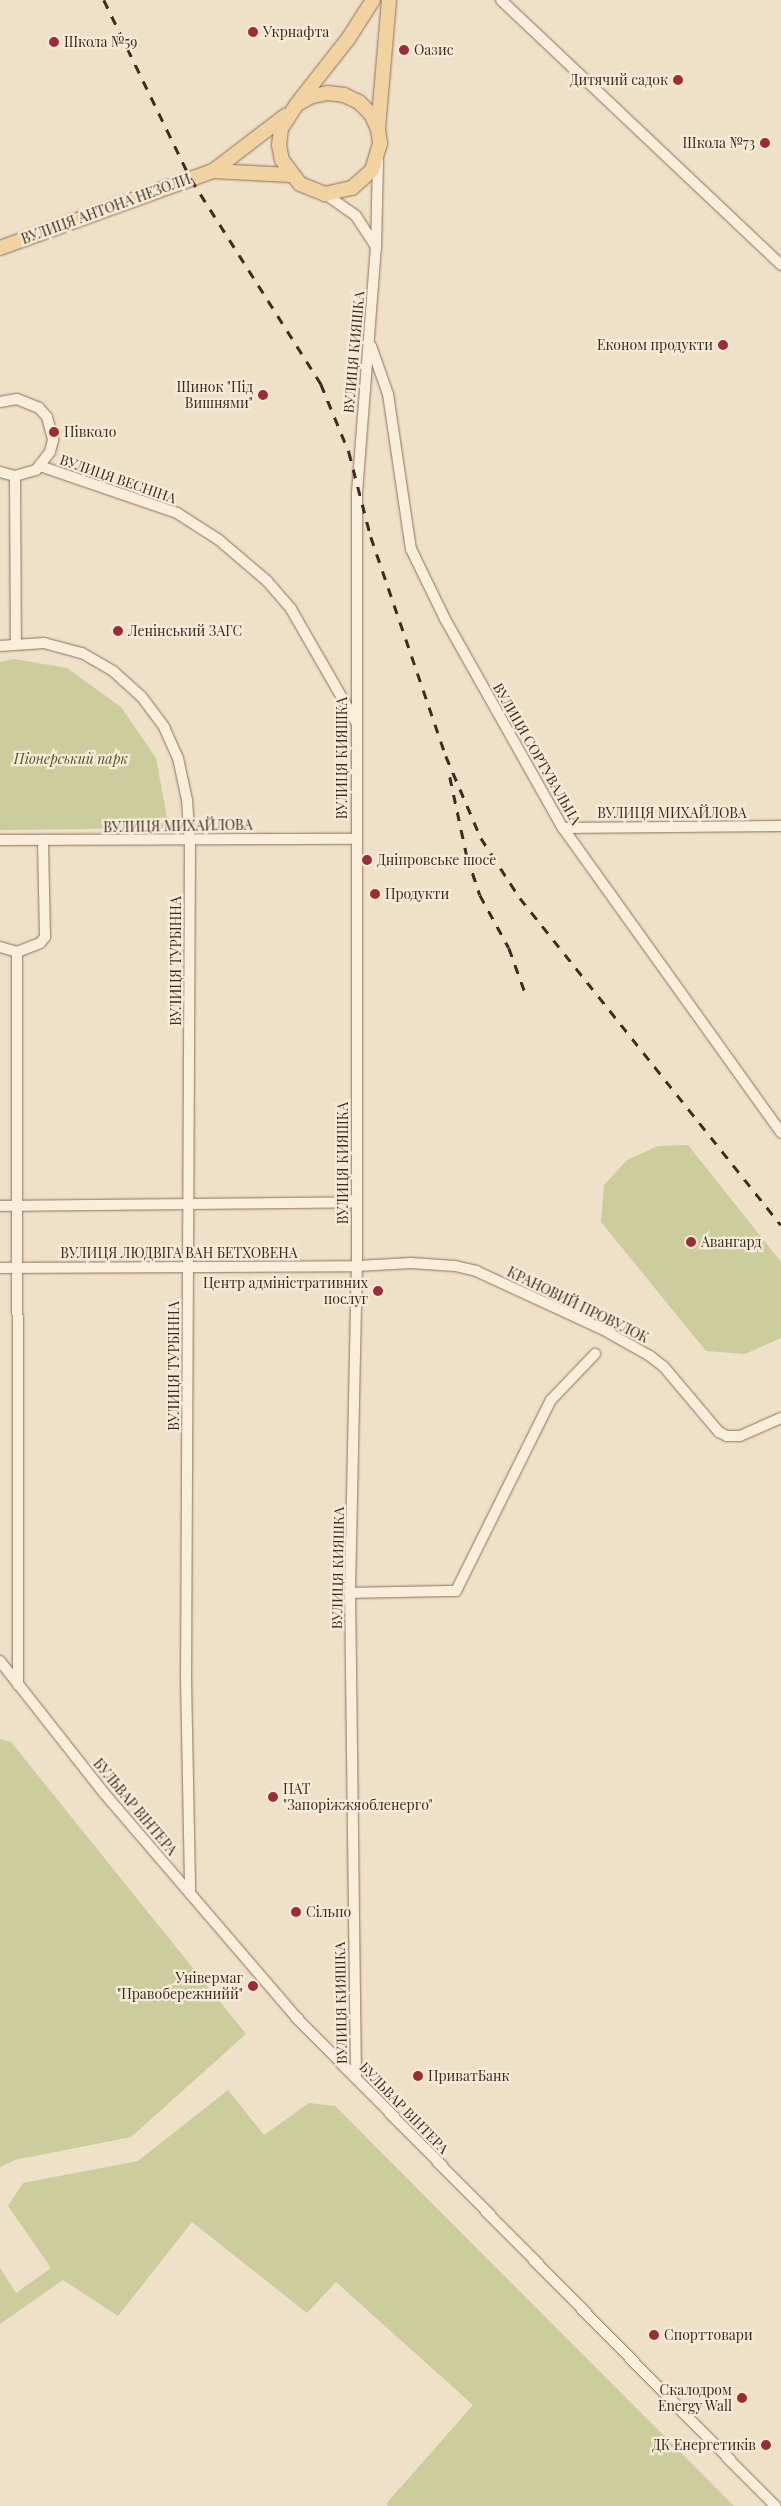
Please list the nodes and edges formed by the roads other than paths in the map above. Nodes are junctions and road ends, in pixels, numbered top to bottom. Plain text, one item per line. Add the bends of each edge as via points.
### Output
1 (374, 0) edge
2 (389, 0) edge
3 (500, 0) edge
4 (293, 109) junction
5 (378, 129) junction
6 (378, 157) junction
7 (213, 171) junction
8 (290, 174) junction
9 (325, 194) junction
10 (0, 248) edge
11 (376, 248) junction
12 (781, 265) edge
13 (369, 343) junction
14 (0, 389) edge
15 (2, 401) edge
16 (40, 466) junction
17 (0, 472) edge
18 (15, 476) junction
19 (16, 644) junction
20 (0, 646) edge
21 (356, 723) junction
22 (781, 826) edge
23 (563, 828) junction
24 (355, 838) junction
25 (190, 839) junction
26 (0, 840) edge
27 (43, 842) junction
28 (0, 947) edge
29 (17, 952) junction
30 (781, 1133) edge
31 (357, 1202) junction
32 (189, 1203) junction
33 (0, 1206) edge
34 (16, 1206) junction
35 (358, 1266) junction
36 (189, 1267) junction
37 (0, 1268) edge
38 (15, 1268) junction
39 (595, 1354) dead end
40 (781, 1418) edge
41 (350, 1593) junction
42 (0, 1661) edge
43 (18, 1685) junction
44 (190, 1894) junction
45 (356, 2078) junction
46 (775, 2506) edge

1 - 4 main road via 348,40
2 - 5 main road
3 - 12 street
4 - 5 main road via 312,96 328,92 344,95 359,102 371,114
4 - 7 main road
4 - 8 main road via 279,145 282,160
5 - 6 main road
6 - 9 main road via 368,175 352,188
6 - 11 street, ВУЛИЦЯ КИЯШКА
7 - 8 main road
7 - 10 main road, ВУЛИЦЯ АНТОНА НЕЗОЛИ
8 - 9 main road via 300,184
9 - 11 street via 356,216
11 - 13 street, ВУЛИЦЯ КИЯШКА
13 - 21 street, ВУЛИЦЯ КИЯШКА via 358,492
13 - 23 street, ВУЛИЦЯ СОРТУВАЛЬНА via 388,394 411,549 454,636
14 - 15 street
15 - 16 street, ВУЛИЦЯ ВЕСНІНА via 29,402 47,417 53,440 50,452
16 - 18 street, ВУЛИЦЯ ВЕСНІНА
16 - 21 street, ВУЛИЦЯ ВЕСНІНА via 177,513 219,540 267,581 291,610
17 - 18 street
18 - 19 street
19 - 20 street, ВУЛИЦЯ ТУРБІННА
19 - 25 street, ВУЛИЦЯ ТУРБІННА via 44,644 82,653 113,672 141,696 164,727 178,758 187,800
21 - 24 street, ВУЛИЦЯ КИЯШКА
22 - 23 street, ВУЛИЦЯ МИХАЙЛОВА
23 - 30 street, ВУЛИЦЯ СОРТУВАЛЬНА
24 - 25 street, ВУЛИЦЯ МИХАЙЛОВА
24 - 31 street, ВУЛИЦЯ КИЯШКА
25 - 27 street, ВУЛИЦЯ МИХАЙЛОВА
25 - 32 street, ВУЛИЦЯ ТУРБІННА
26 - 27 street, ВУЛИЦЯ МИХАЙЛОВА
27 - 29 street via 44,937 40,943
28 - 29 street
29 - 34 street
31 - 32 street
31 - 35 street, ВУЛИЦЯ КИЯШКА
32 - 34 street
32 - 36 street, ВУЛИЦЯ ТУРБІННА
33 - 34 street
34 - 38 street
35 - 36 street, ВУЛИЦЯ ЛЮДВІГА ВАН БЕТХОВЕНА
35 - 40 street, КРАНОВИЙ ПРОВУЛОК via 438,1264 485,1275 602,1329 650,1356 664,1367 719,1432 728,1436 740,1436
35 - 41 street, ВУЛИЦЯ КИЯШКА
36 - 38 street, ВУЛИЦЯ ЛЮДВІГА ВАН БЕТХОВЕНА
36 - 44 street, ВУЛИЦЯ ТУРБІННА via 186,1677
37 - 38 street, ВУЛИЦЯ ЛЮДВІГА ВАН БЕТХОВЕНА
38 - 43 street
39 - 41 street via 551,1400 456,1591
41 - 45 street, ВУЛИЦЯ КИЯШКА
42 - 43 street, БУЛЬВАР ВІНТЕРА
43 - 44 street, БУЛЬВАР ВІНТЕРА
44 - 45 street, БУЛЬВАР ВІНТЕРА
45 - 46 street, БУЛЬВАР ВІНТЕРА

